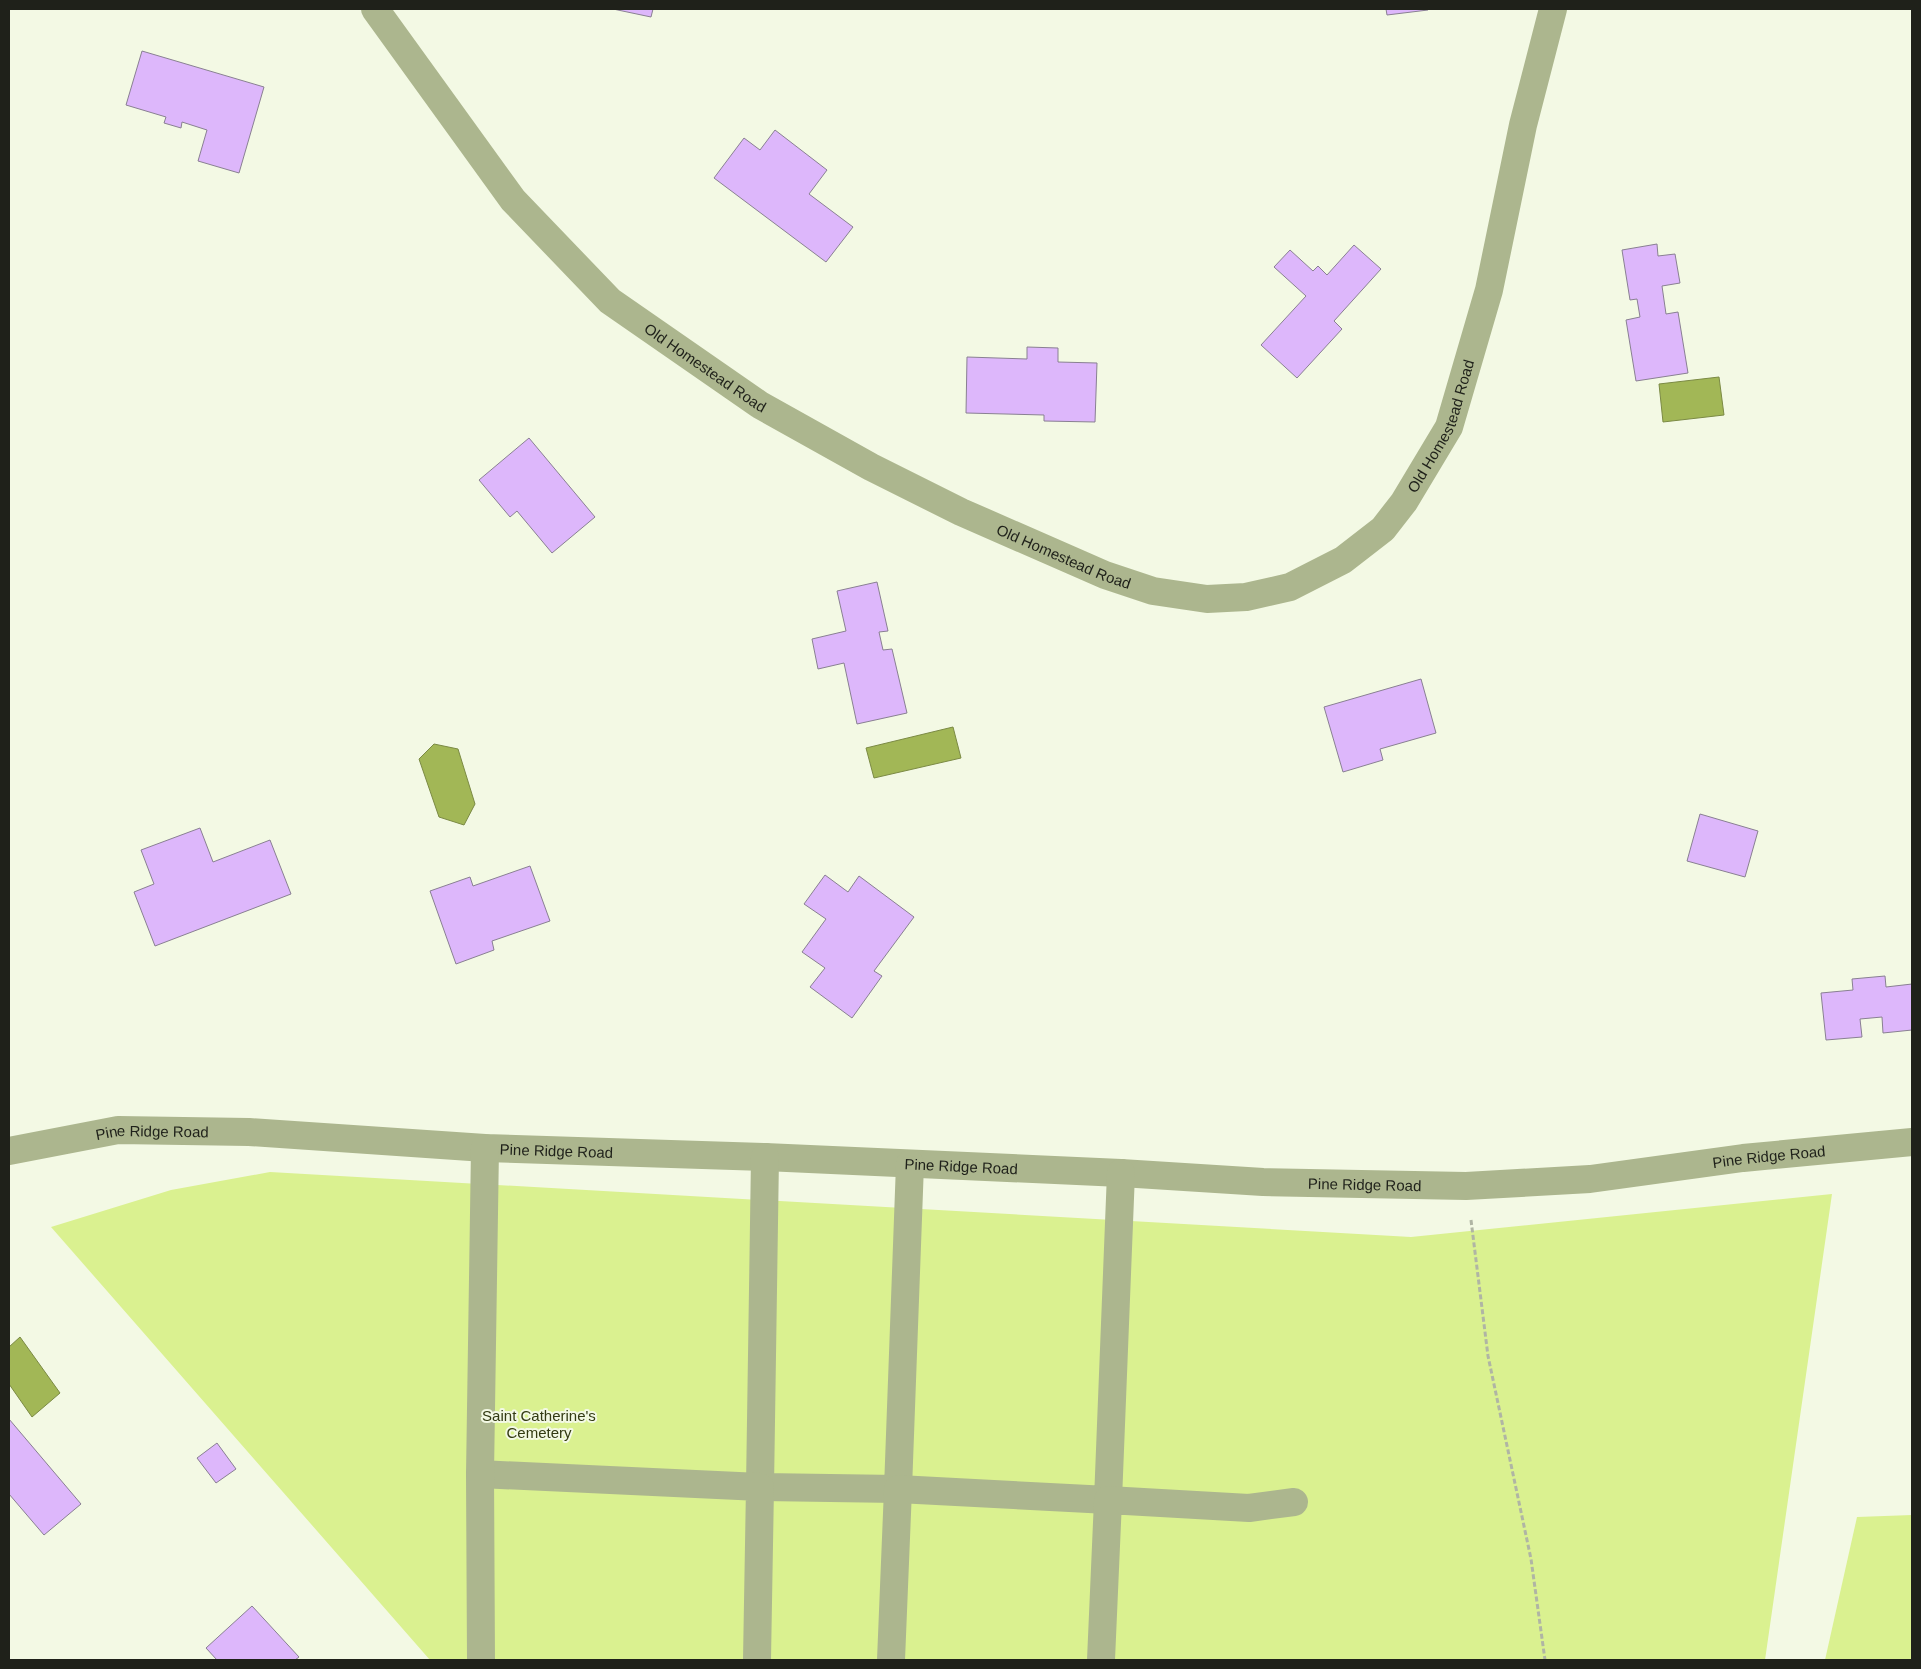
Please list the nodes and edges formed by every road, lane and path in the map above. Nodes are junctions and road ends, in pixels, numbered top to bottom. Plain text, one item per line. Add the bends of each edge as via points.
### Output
1 (375, 9) edge
2 (1553, 9) edge
3 (1912, 1142) edge
4 (485, 1148) junction
5 (9, 1151) edge
6 (766, 1157) junction
7 (910, 1164) junction
8 (1121, 1173) junction
9 (1466, 1186) junction
10 (480, 1474) junction
11 (760, 1487) junction
12 (898, 1489) junction
13 (1108, 1500) junction
14 (1294, 1502) dead end
15 (481, 1660) edge
16 (491, 1660) edge
17 (757, 1660) edge
18 (891, 1660) edge
19 (1101, 1660) edge
20 (1546, 1660) edge

1 - 2 street, Old Homestead Road via 513,200 610,301 760,405 896,480 1105,575 1153,591 1206,599 1246,597 1290,587 1343,560 1383,529 1394,516 1450,427 1489,290 1523,125
3 - 9 street, Pine Ridge Road via 1743,1158 1590,1179
4 - 5 street, Pine Ridge Road via 249,1132 118,1130
4 - 6 street, Pine Ridge Road
4 - 10 street
6 - 7 street, Pine Ridge Road
6 - 11 street
7 - 8 street, Pine Ridge Road
7 - 12 street
8 - 9 street, Pine Ridge Road via 1263,1182
8 - 13 street
9 - 20 path via 1488,1356 1531,1559
10 - 11 street
10 - 15 street
11 - 12 street
11 - 17 street
12 - 13 street
12 - 18 street
13 - 14 street via 1249,1508
13 - 19 street
15 - 16 street

